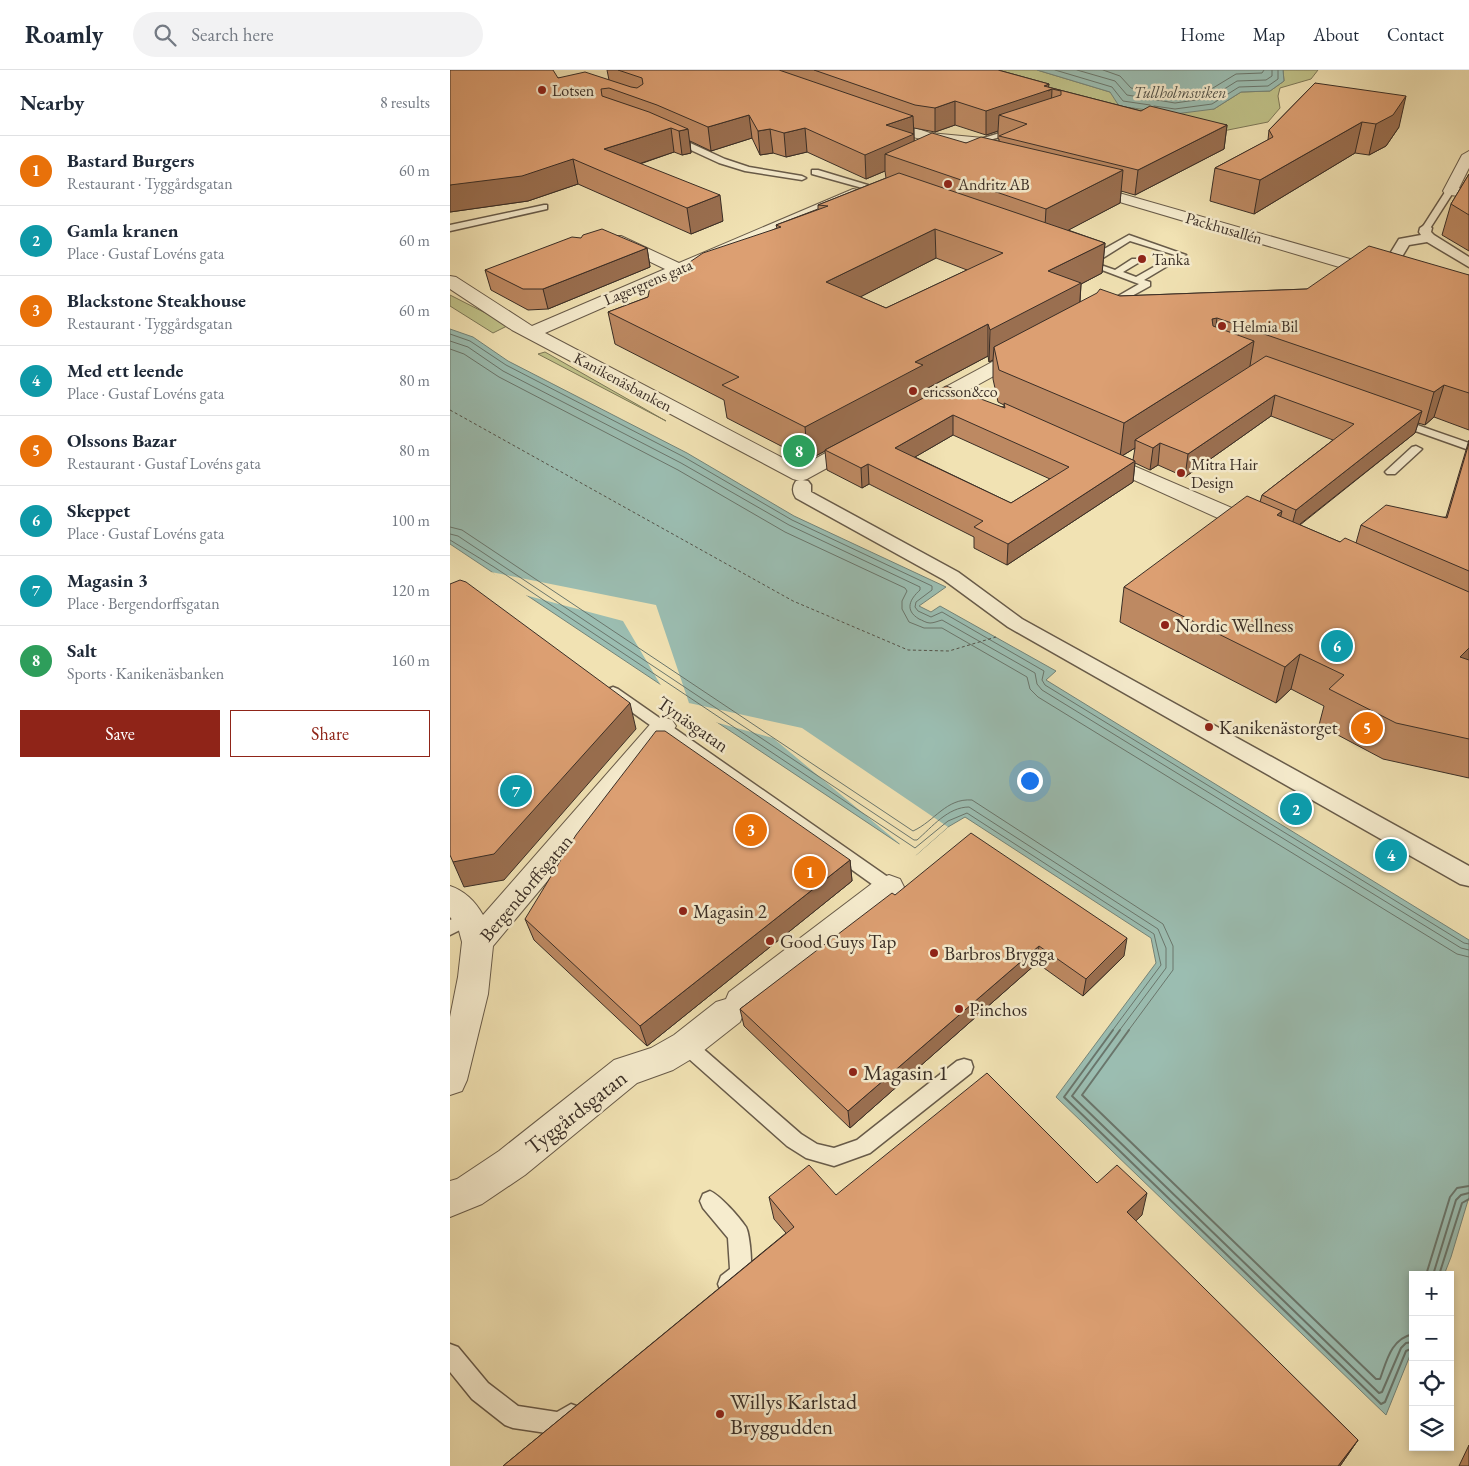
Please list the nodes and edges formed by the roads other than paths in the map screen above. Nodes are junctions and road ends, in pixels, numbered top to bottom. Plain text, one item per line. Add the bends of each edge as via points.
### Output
1 (869, 117) edge
2 (1021, 128) edge
3 (1013, 131) junction
4 (912, 133) junction
5 (664, 135) edge
6 (955, 141) junction
7 (978, 141) junction
8 (996, 151) junction
9 (1469, 155) edge
10 (815, 172) dead end
11 (802, 178) dead end
12 (887, 179) edge
13 (1070, 181) edge
14 (870, 186) junction
15 (1450, 191) junction
16 (1469, 194) edge
17 (898, 196) edge
18 (544, 207) dead end
19 (450, 228) edge
20 (1428, 233) junction
21 (609, 239) edge
22 (1075, 258) edge
23 (1125, 258) dead end
24 (1135, 261) dead end
25 (1088, 263) junction
26 (1469, 263) edge
27 (1147, 265) dead end
28 (679, 269) junction
29 (1105, 269) junction
30 (1396, 271) joint
31 (1116, 273) junction
32 (1126, 276) junction
33 (1137, 280) junction
34 (450, 281) edge
35 (1096, 313) edge
36 (531, 333) junction
37 (1043, 342) edge
38 (952, 391) junction
39 (978, 403) edge
40 (910, 415) edge
41 (1388, 417) edge
42 (876, 433) edge
43 (1469, 446) edge
44 (1079, 448) edge
45 (1416, 449) dead end
46 (1391, 472) dead end
47 (801, 480) junction
48 (1278, 537) edge
49 (604, 686) edge
50 (663, 726) junction
51 (1469, 877) edge
52 (888, 887) joint
53 (462, 921) edge
54 (686, 1045) junction
55 (964, 1067) dead end
56 (450, 1080) edge
57 (450, 1199) edge
58 (710, 1201) dead end
59 (711, 1299) edge
60 (450, 1355) edge
61 (590, 1399) edge

1 - 4 street
2 - 3 lane
3 - 7 lane
3 - 8 lane
4 - 6 street
4 - 6 street via 935,150 942,144
5 - 11 lane via 722,161
6 - 7 street
7 - 8 street
8 - 8 street via 1007,164 978,162 987,160
9 - 15 street
10 - 14 lane
12 - 14 street, Lagergrens gata
13 - 30 street, Packhusallén
14 - 17 lane
14 - 28 street, Lagergrens gata
15 - 16 street
15 - 20 lane
18 - 19 lane
20 - 26 street
20 - 30 street via 1404,242
21 - 28 street
22 - 25 lane
23 - 29 lane
24 - 31 lane
25 - 29 lane
25 - 33 lane via 1129,238 1182,255
27 - 32 lane
28 - 36 street, Lagergrens gata
29 - 31 lane
31 - 32 lane
32 - 33 lane
33 - 35 lane via 1147,284
34 - 36 street, Kanikenäsbanken
36 - 47 street, Kanikenäsbanken
37 - 38 street
38 - 39 street
38 - 40 street
41 - 43 lane
42 - 47 street
44 - 48 street via 1121,463
45 - 46 lane
47 - 51 street via 802,494 951,576 1015,622
49 - 50 lane, Tynäsgatan
50 - 52 lane, Tynäsgatan
50 - 53 street, Bergendorffsgatan
52 - 54 street, Tyggårdsgatan
53 - 56 street, Bergendorffsgatan via 477,961
54 - 55 lane via 794,1140 813,1152 834,1157 863,1147
54 - 57 street, Tyggårdsgatan via 661,1060 626,1071 512,1162 469,1192
58 - 59 lane via 738,1234 742,1274
60 - 61 lane via 480,1391 513,1417 560,1424

